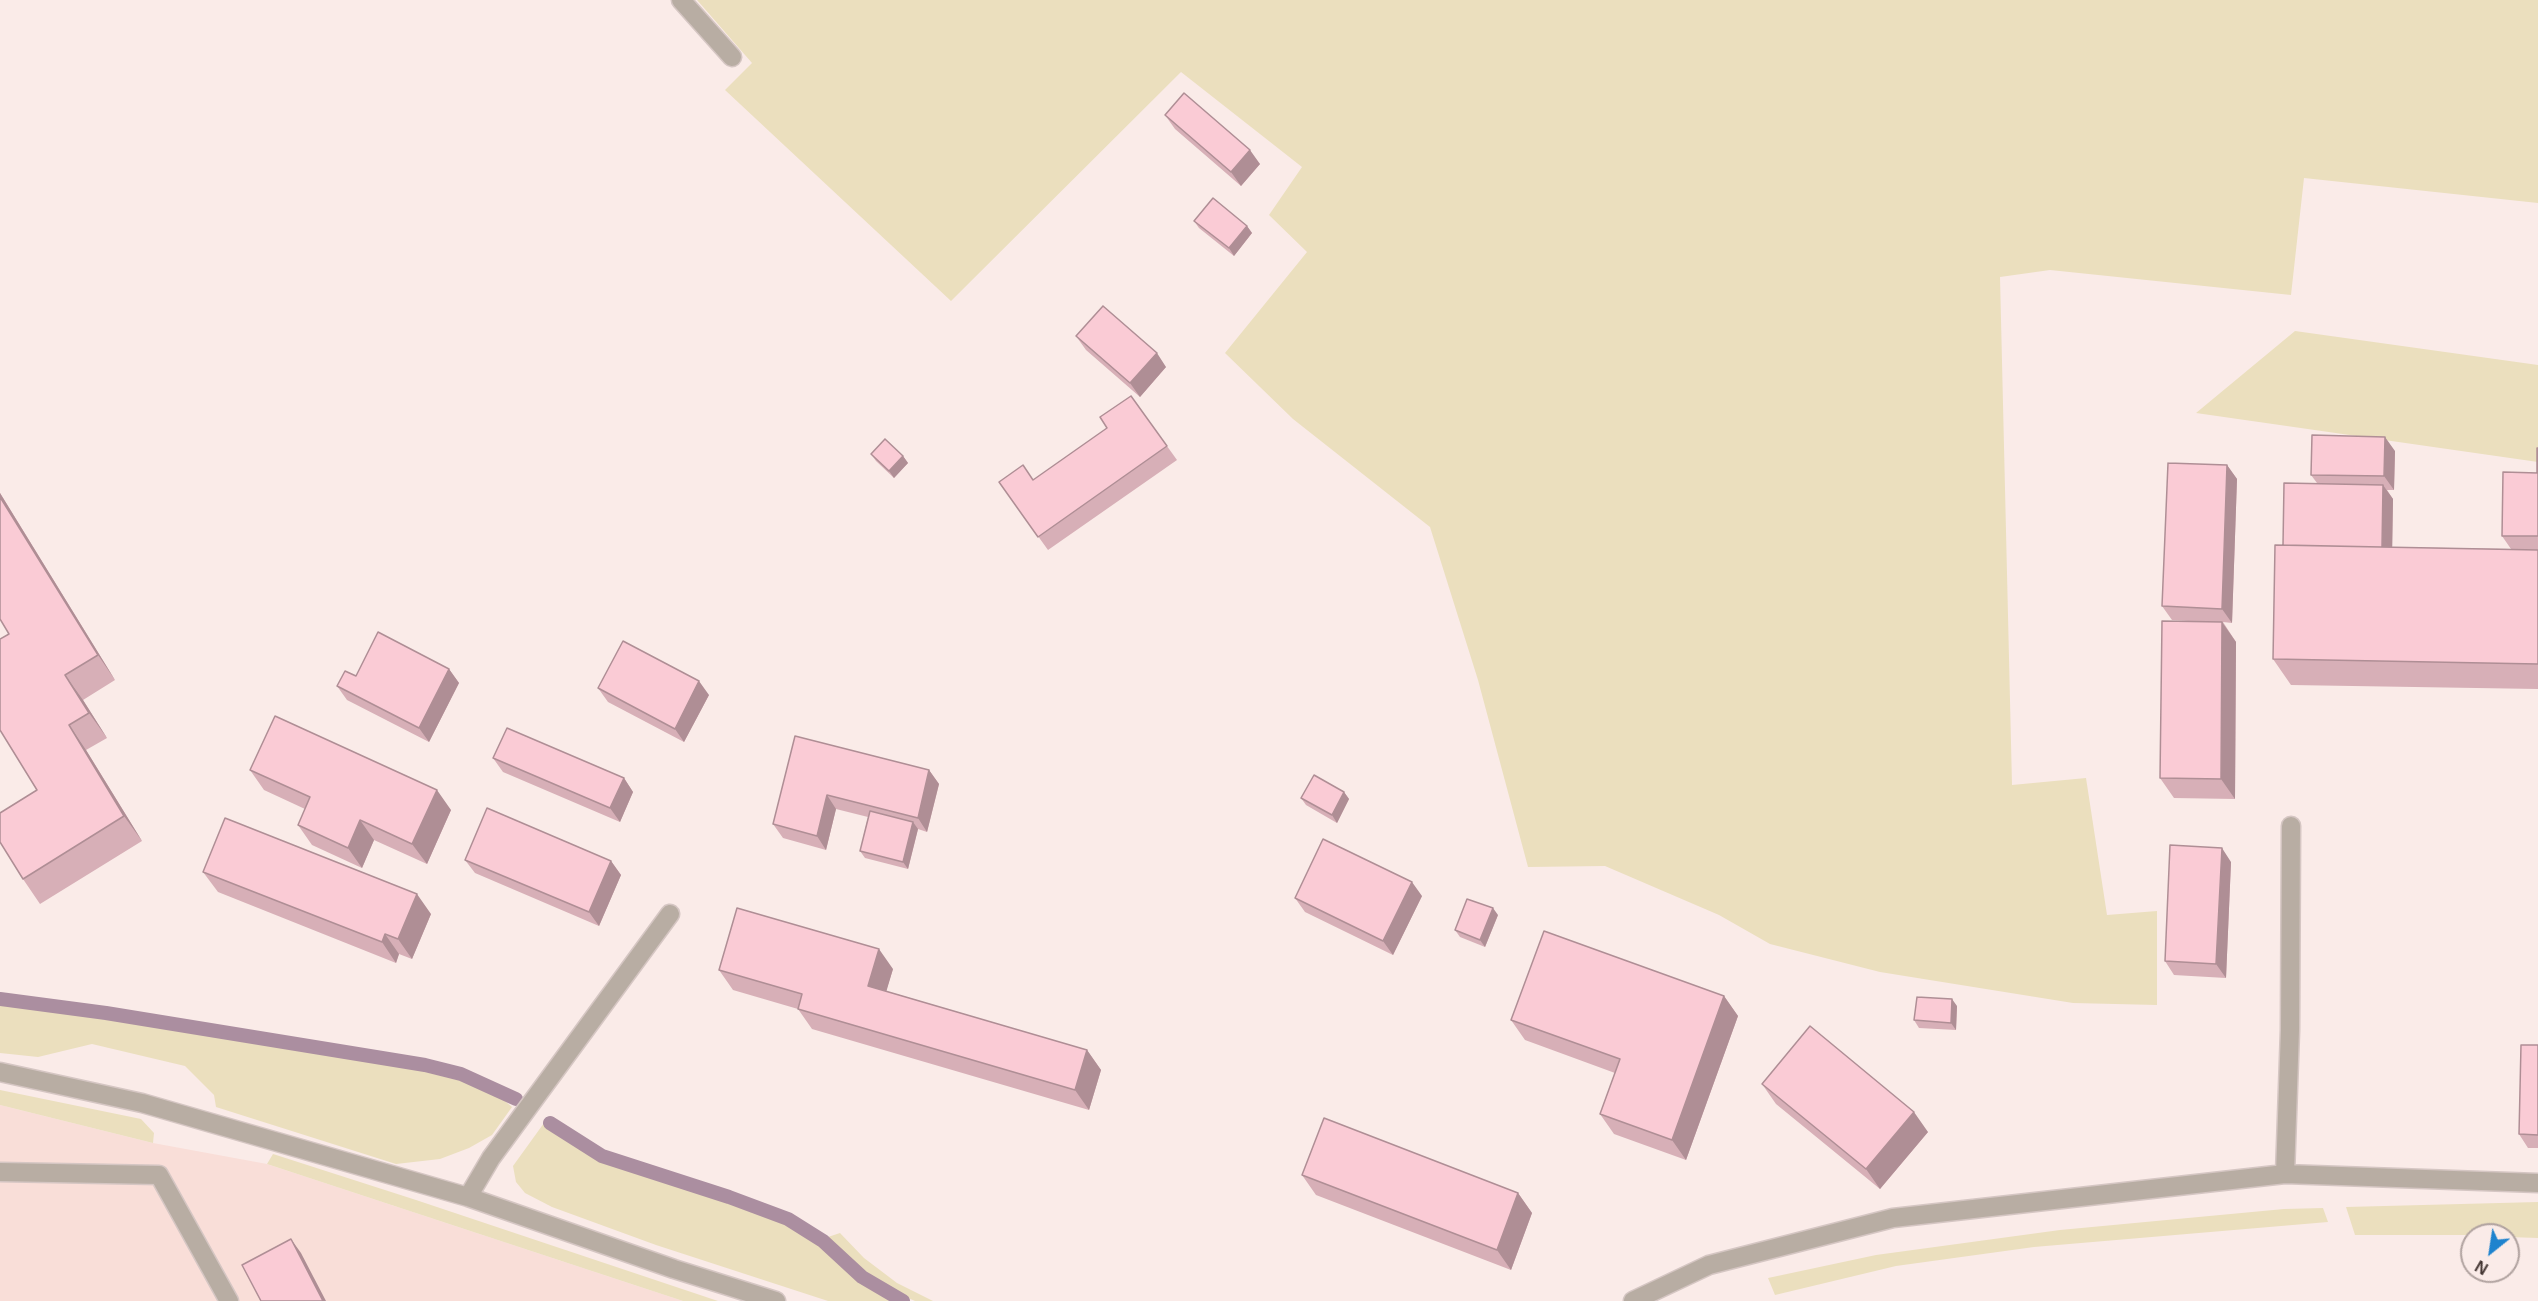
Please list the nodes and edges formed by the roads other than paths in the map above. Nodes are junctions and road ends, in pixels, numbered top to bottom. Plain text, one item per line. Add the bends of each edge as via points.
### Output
1 (681, 0) edge
2 (732, 57) dead end
3 (2291, 826) dead end
4 (670, 914) dead end
5 (0, 1072) edge
6 (0, 1172) edge
7 (2285, 1174) junction
8 (2538, 1183) edge
9 (468, 1197) junction
10 (229, 1301) edge
11 (776, 1301) edge
12 (1633, 1301) edge

1 - 2 street
3 - 7 street
4 - 9 street via 491,1158
5 - 9 street via 142,1103
6 - 10 street via 159,1175
7 - 8 street
7 - 12 street via 1893,1218 1709,1265
9 - 11 street

